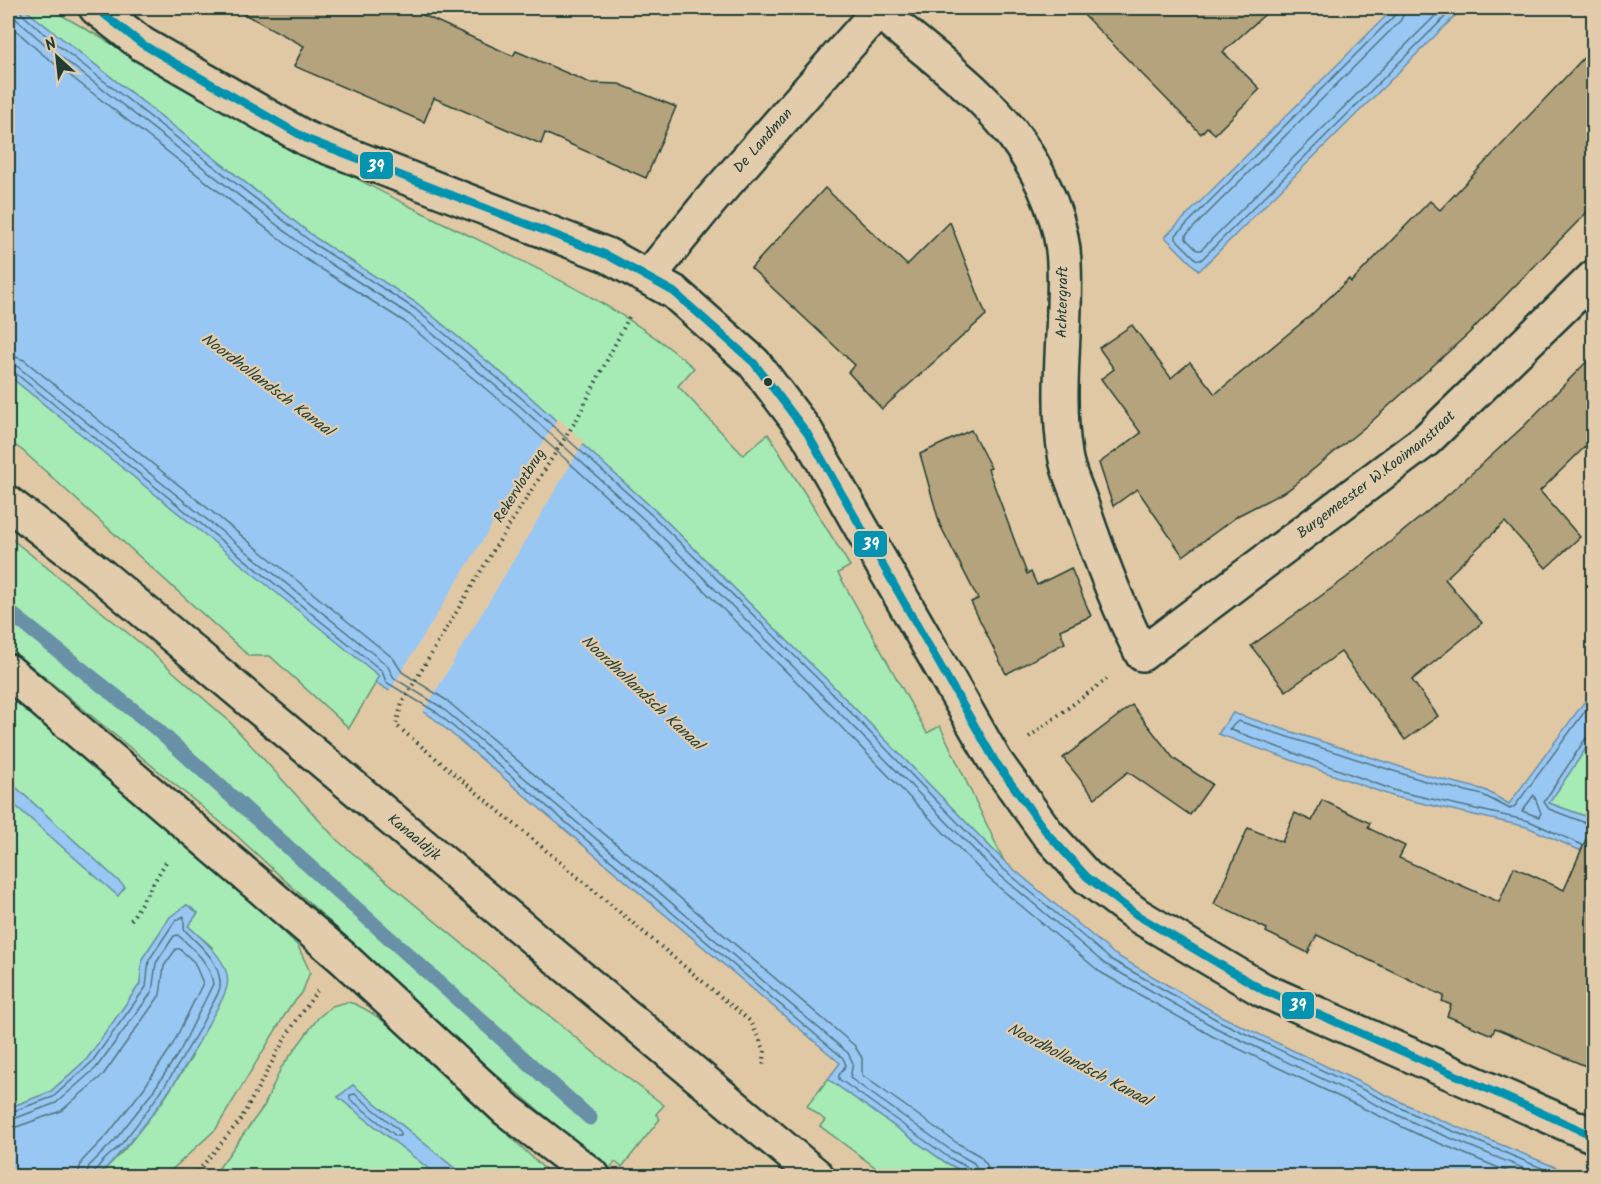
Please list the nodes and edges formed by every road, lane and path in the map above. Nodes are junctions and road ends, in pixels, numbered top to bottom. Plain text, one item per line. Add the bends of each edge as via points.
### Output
1 (96, 8) edge
2 (878, 8) edge
3 (649, 276) junction
4 (1593, 277) edge
5 (8, 503) edge
6 (1142, 654) junction
7 (8, 671) edge
8 (995, 761) junction
9 (188, 825) junction
10 (130, 920) dead end
11 (342, 957) junction
12 (763, 1068) dead end
13 (1593, 1136) edge
14 (194, 1176) edge
15 (593, 1176) edge
16 (817, 1176) edge

1 - 3 street via 142,44 308,139 607,255
2 - 3 street, De Landman
2 - 6 street, Achtergraft via 1004,123 1023,149 1052,209 1064,262 1061,383 1065,456 1096,546
3 - 8 street via 674,292 754,363 807,433
3 - 12 path, Rekervlotbrug via 577,419 402,703 396,725 751,1022 765,1052
4 - 6 street, Burgemeester W.Kooimanstraat via 1426,440
5 - 16 street, Kanaaldijk via 96,571
6 - 8 path
7 - 9 street
8 - 13 street via 1055,842 1087,877 1137,915 1263,990
9 - 10 path
9 - 11 street
11 - 14 path via 288,1033 241,1119
11 - 15 street via 507,1110

